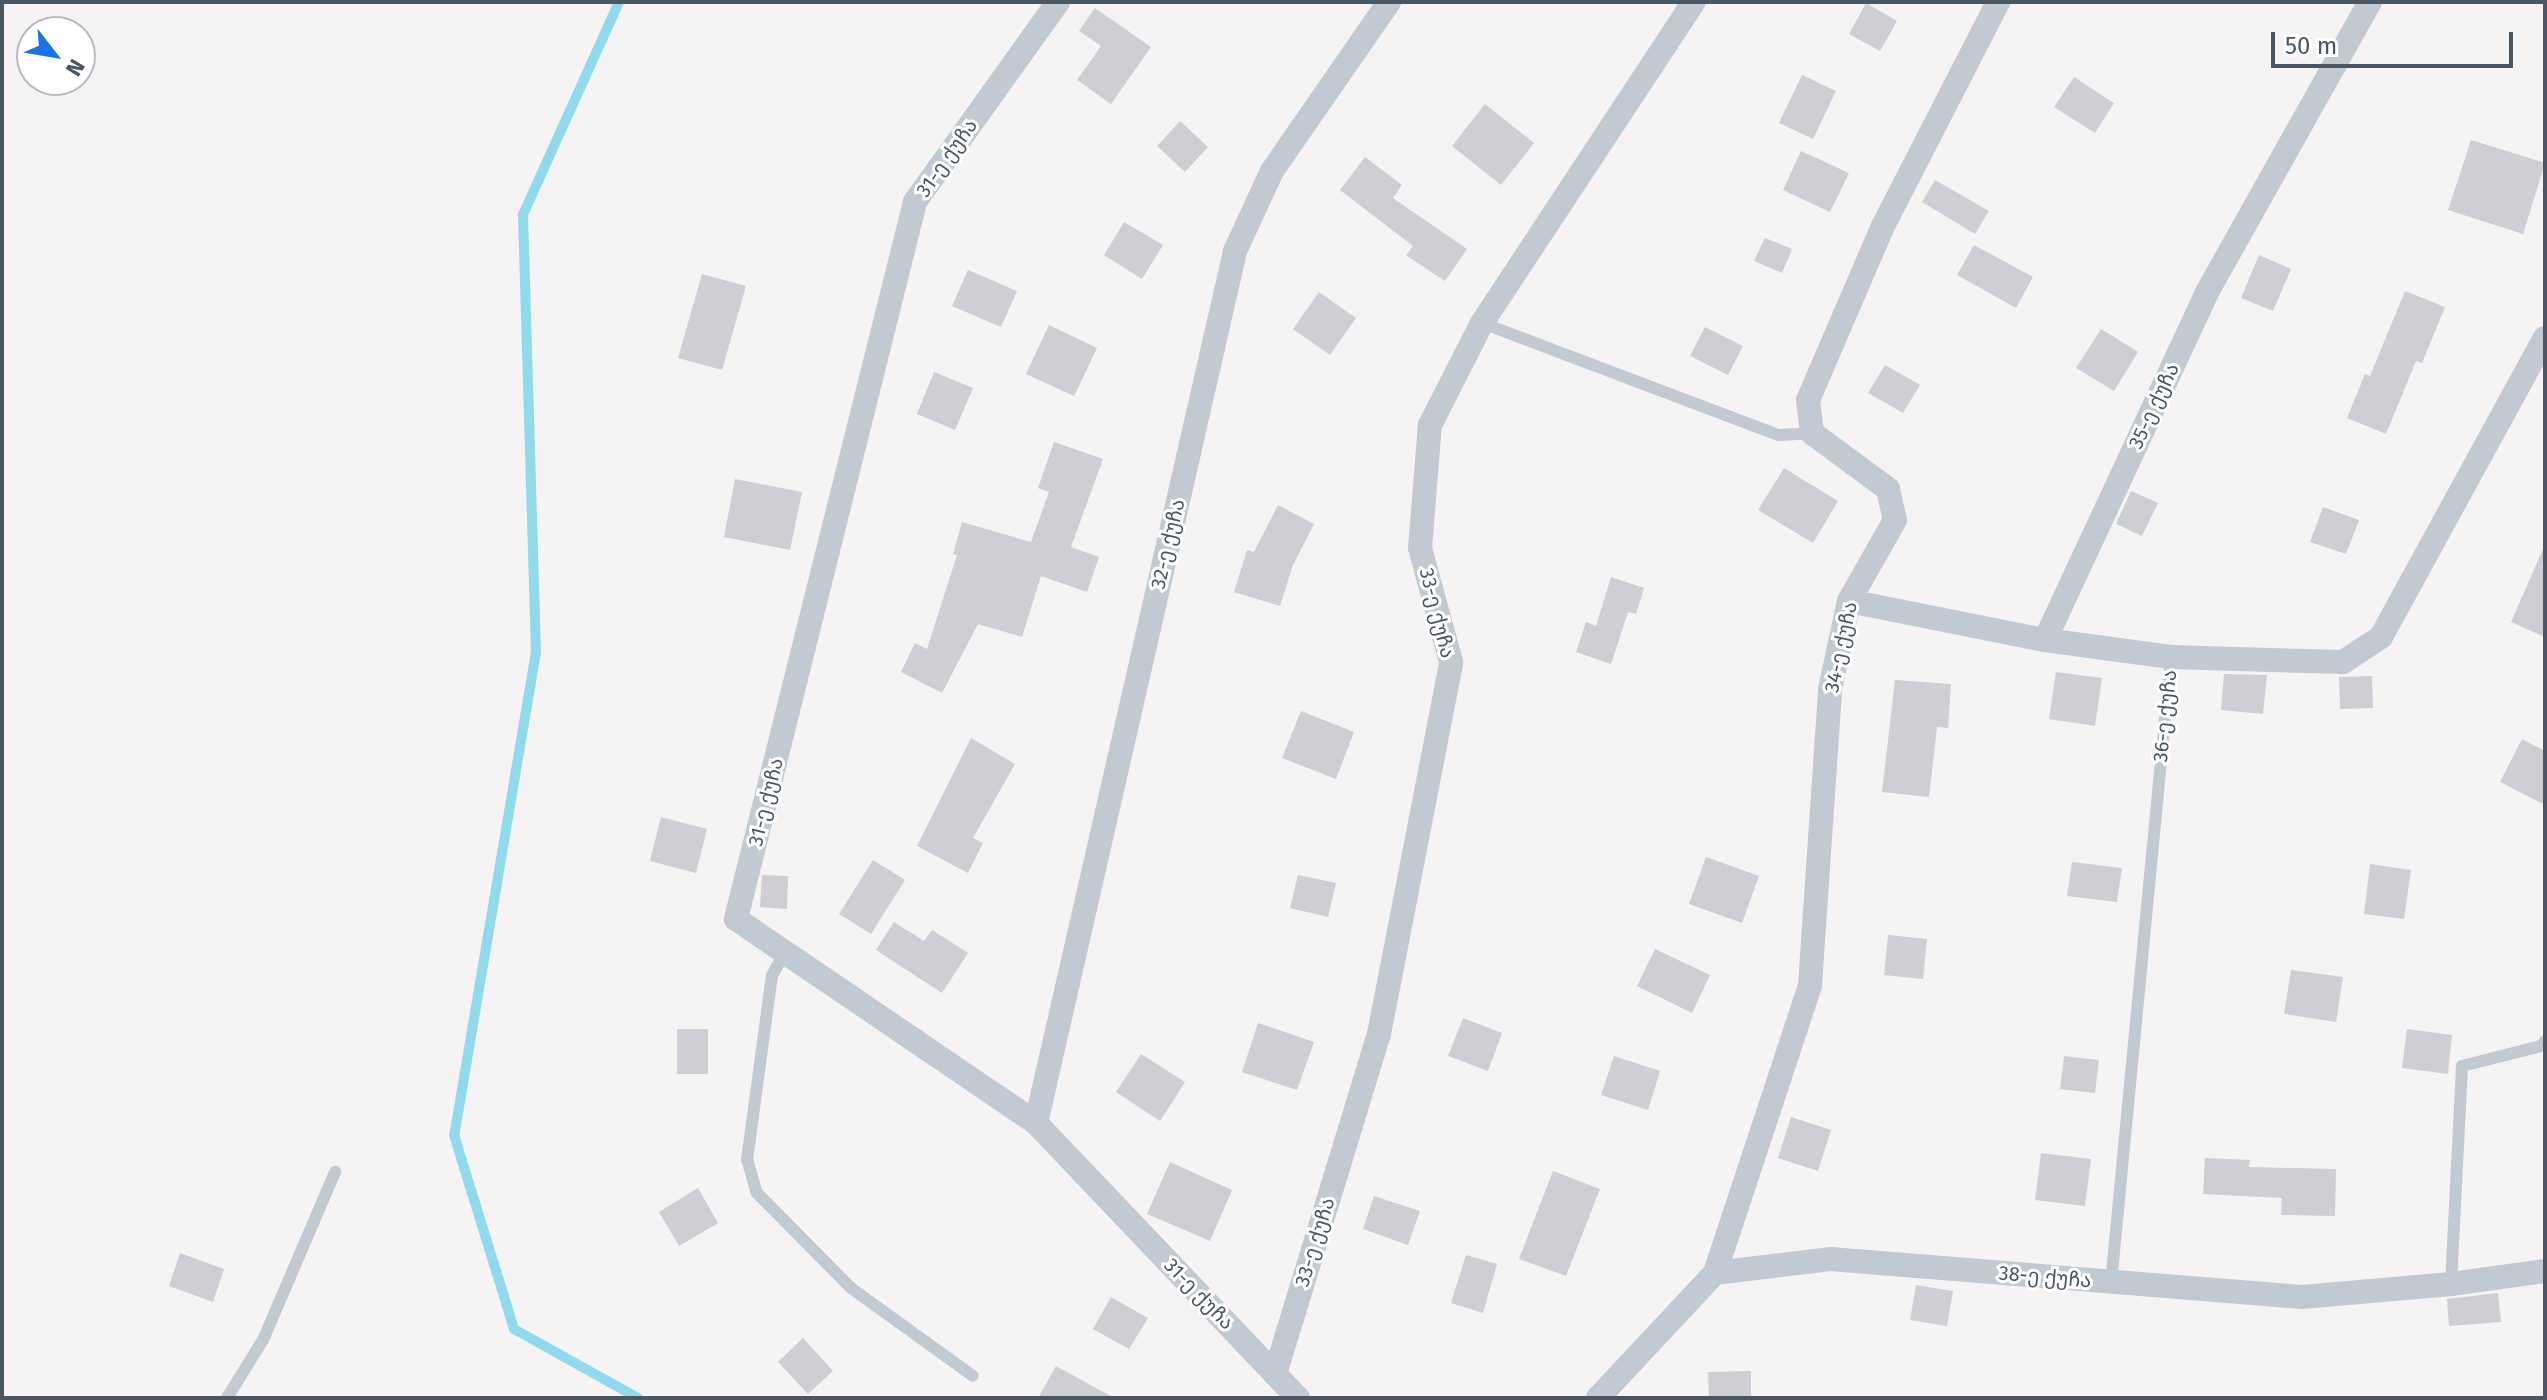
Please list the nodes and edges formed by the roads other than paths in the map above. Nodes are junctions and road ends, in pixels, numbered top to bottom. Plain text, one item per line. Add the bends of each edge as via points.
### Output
1 (1058, 2) edge
2 (1389, 2) edge
3 (1694, 2) edge
4 (1998, 2) edge
5 (2370, 2) edge
6 (1482, 323) junction
7 (2545, 338) edge
8 (1812, 433) junction
9 (1849, 601) junction
10 (2045, 640) junction
11 (2171, 657) junction
12 (785, 952) junction
13 (2545, 1041) edge
14 (1036, 1123) junction
15 (335, 1172) dead end
16 (2545, 1271) edge
17 (1715, 1273) junction
18 (2111, 1283) junction
19 (2451, 1284) junction
20 (1275, 1374) junction
21 (973, 1376) dead end
22 (227, 1398) edge
23 (1298, 1398) edge
24 (1598, 1398) edge

1 - 12 street, 31-ე ქუჩა via 915,202 736,919
2 - 14 street, 32-ე ქუჩა via 1272,171 1235,251
3 - 6 street, 33-ე ქუჩა
4 - 8 street via 1869,257 1808,400
5 - 10 street, 35-ე ქუჩა via 2206,294
6 - 8 lane via 1779,435
6 - 20 street, 33-ე ქუჩა via 1430,425 1420,548 1451,662 1379,1034
7 - 11 street, 36-ე ქუჩა via 2381,637 2343,662
8 - 9 street, 34-ე ქუჩა via 1888,489 1895,520
9 - 10 street
9 - 17 street, 34-ე ქუჩა via 1830,689 1810,985
10 - 11 street
11 - 18 lane, 36-ე ქუჩა
12 - 14 street, 31-ე ქუჩა
12 - 21 lane via 772,975 747,1159 757,1193 851,1288
13 - 19 lane via 2462,1066
14 - 20 street, 31-ე ქუჩა
15 - 22 lane via 263,1340
16 - 19 street, 38-ე ქუჩა
17 - 18 street, 38-ე ქუჩა via 1830,1259
17 - 24 street
18 - 19 street, 38-ე ქუჩა via 2302,1297
20 - 23 street, 31-ე ქუჩა

